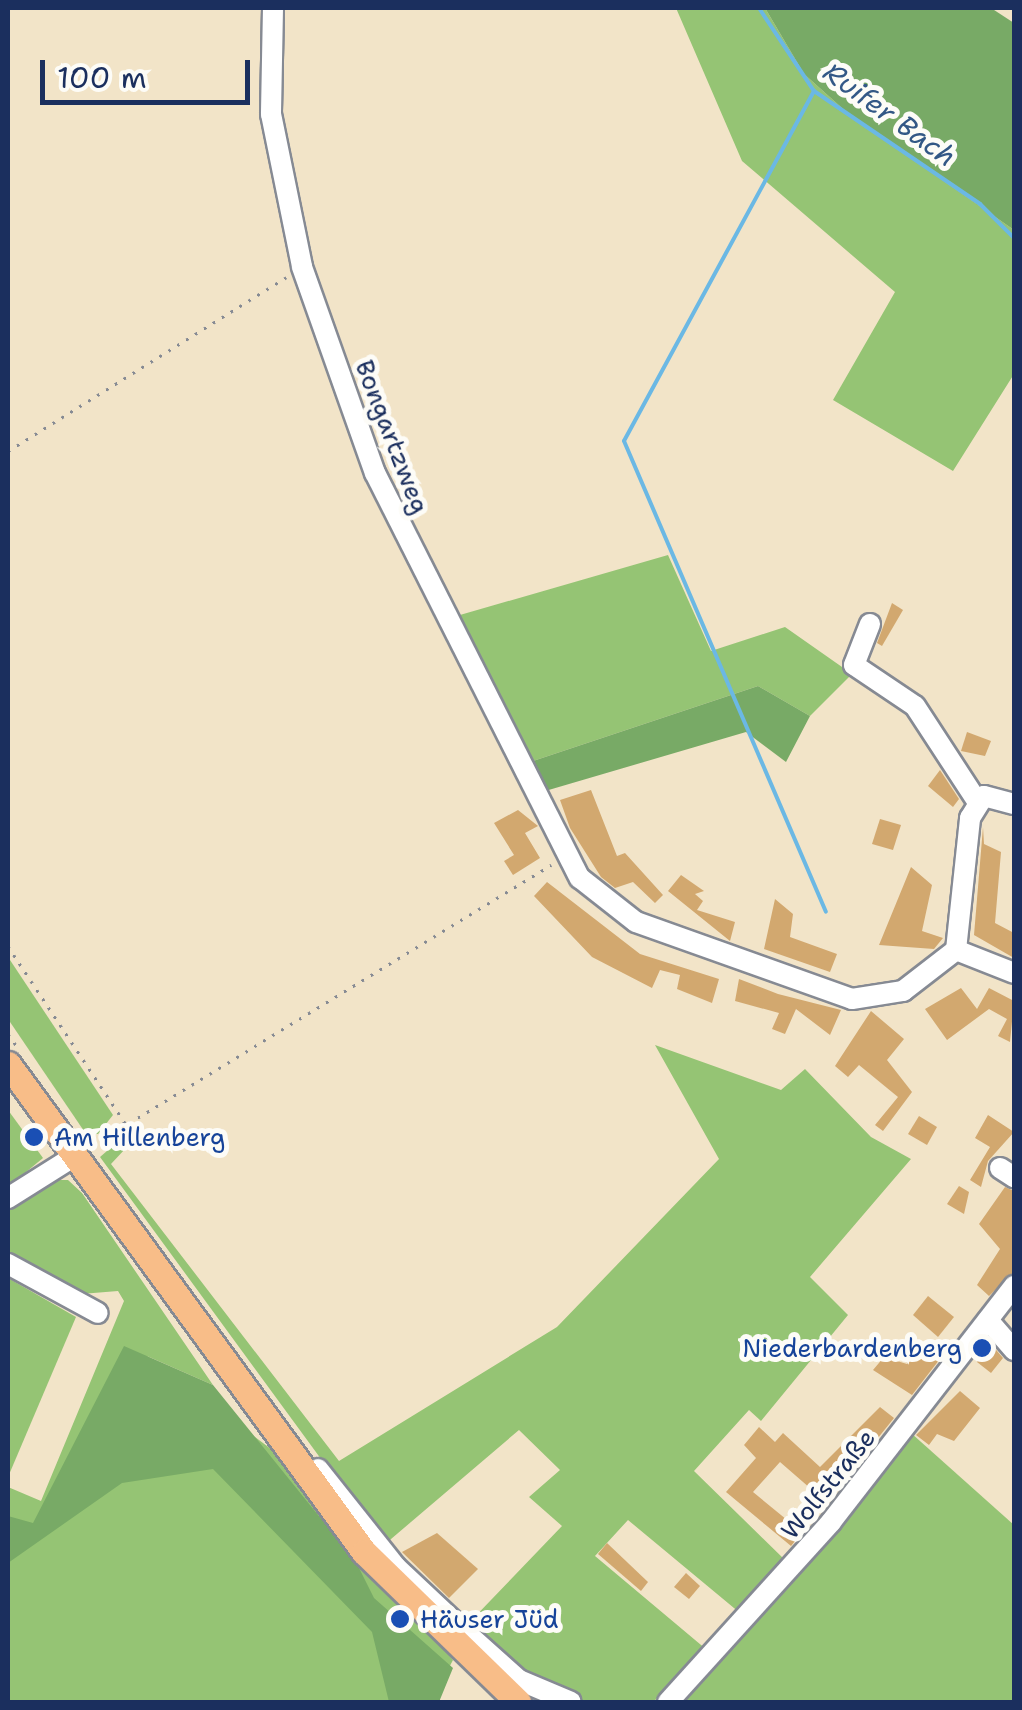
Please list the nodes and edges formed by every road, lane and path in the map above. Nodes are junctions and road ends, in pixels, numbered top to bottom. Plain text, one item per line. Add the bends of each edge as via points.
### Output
1 (273, 8) edge
2 (302, 268) junction
3 (8, 451) edge
4 (870, 624) dead end
5 (977, 801) junction
6 (1014, 804) edge
7 (565, 856) junction
8 (8, 946) edge
9 (956, 950) junction
10 (1014, 973) edge
11 (8, 1064) edge
12 (126, 1124) junction
13 (81, 1152) junction
14 (8, 1198) edge
15 (8, 1264) edge
16 (1013, 1291) edge
17 (98, 1313) dead end
18 (988, 1320) junction
19 (1014, 1350) edge
20 (312, 1462) dead end
21 (518, 1702) edge
22 (570, 1702) edge
23 (668, 1702) edge

1 - 2 street, Bongartzweg via 271,114
2 - 3 path
2 - 7 street, Bongartzweg via 374,473
4 - 5 street via 854,665 915,706
5 - 6 street
5 - 9 street via 964,840
7 - 9 street via 636,922 852,998 903,990
7 - 12 path
8 - 12 path
9 - 10 street
11 - 13 main road
12 - 13 path
13 - 14 street
13 - 21 main road via 364,1552
15 - 17 street
16 - 18 street, Wolfstraße
18 - 19 street
18 - 23 street, Wolfstraße via 831,1522
20 - 22 street via 396,1567 463,1630 519,1680

